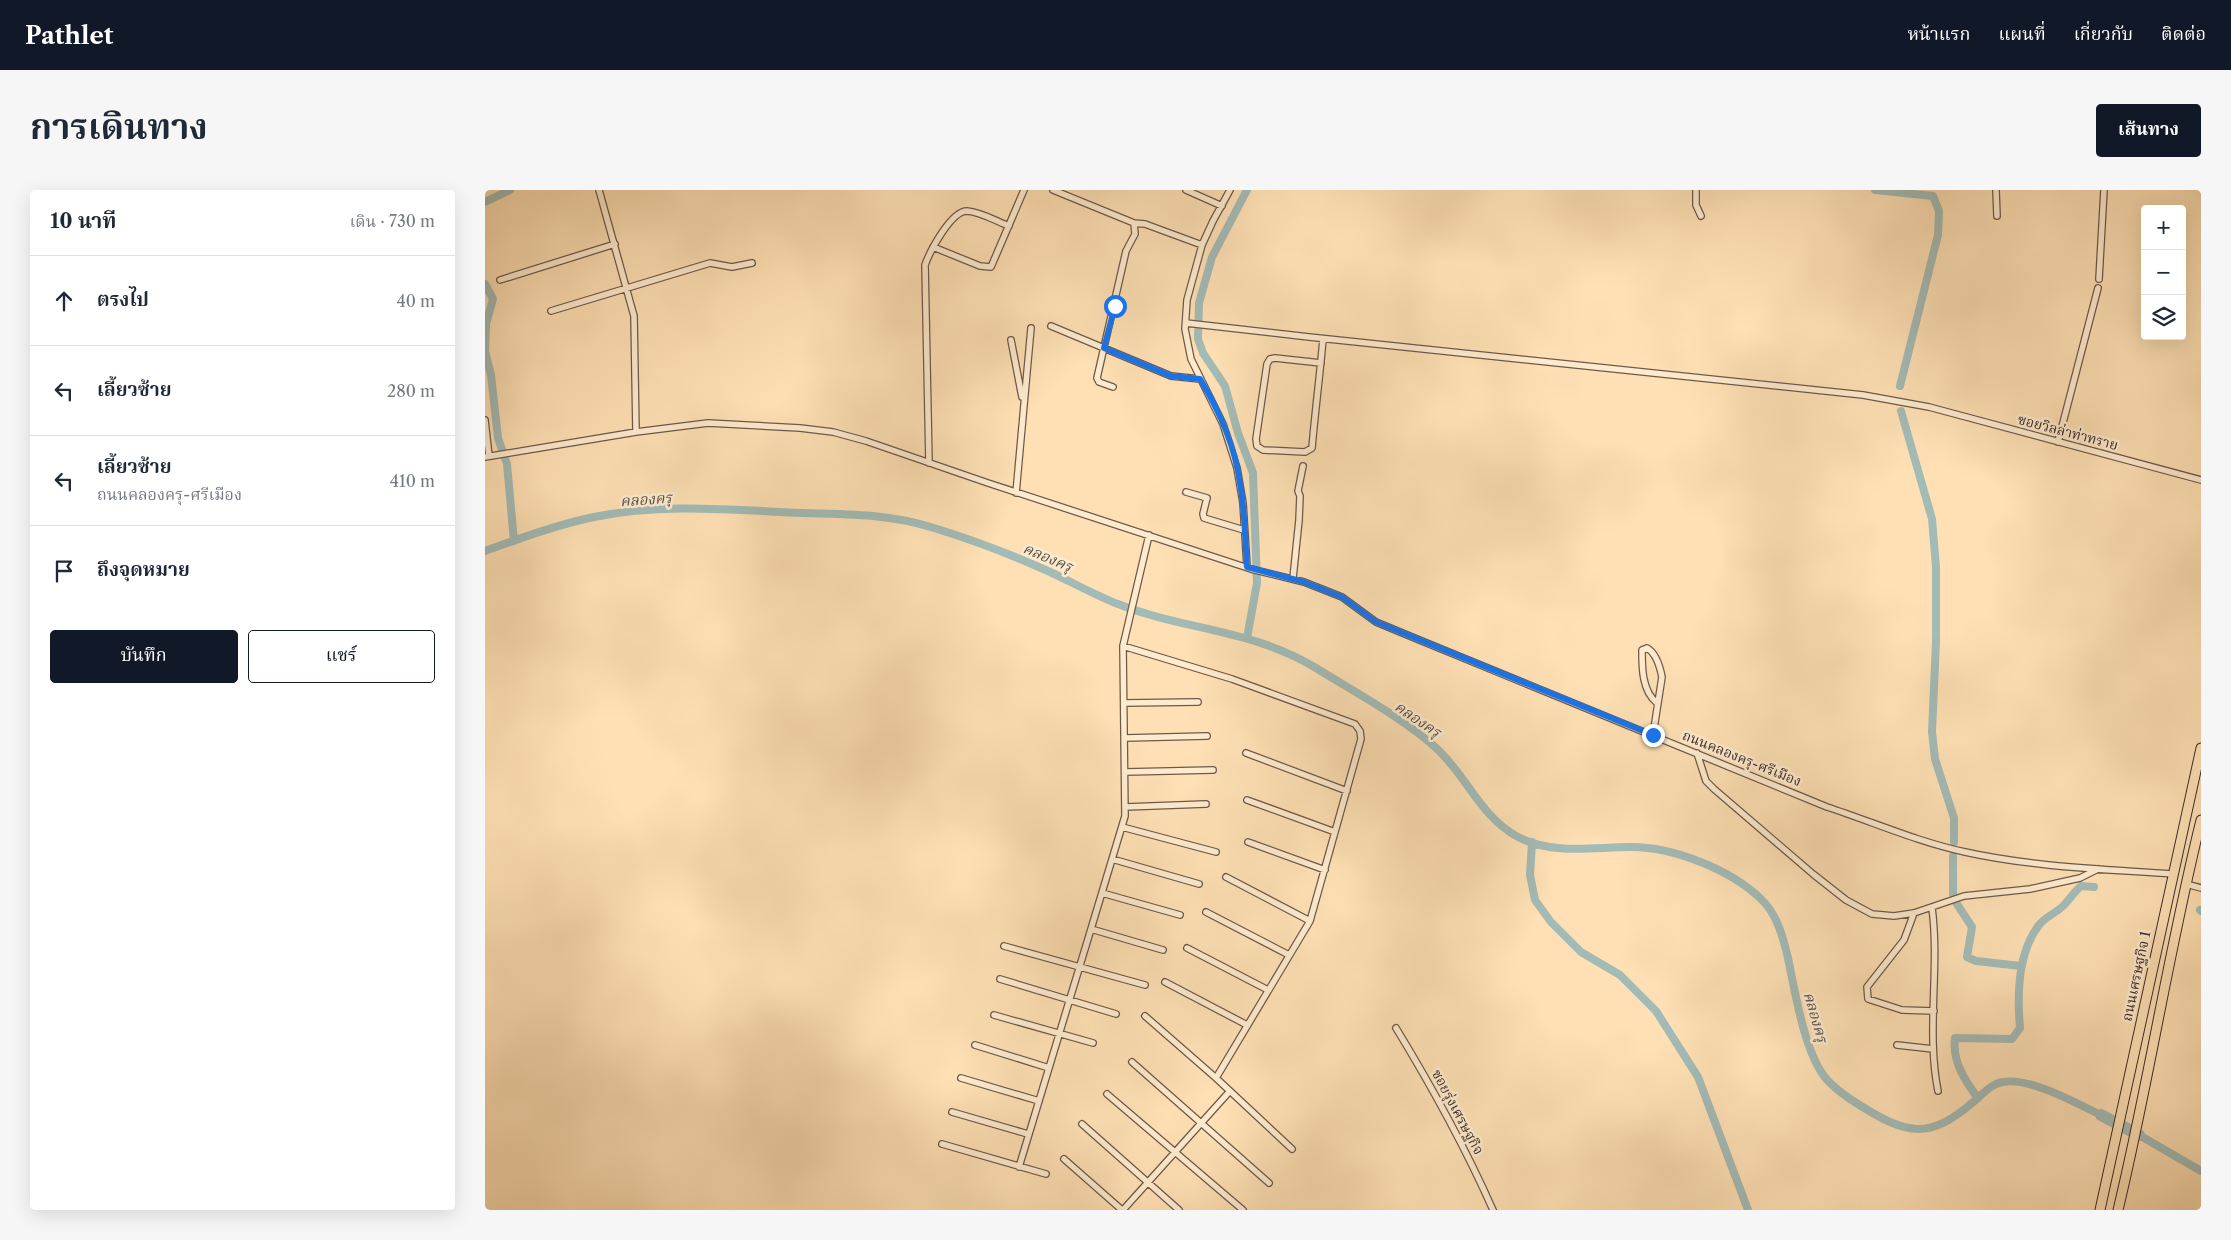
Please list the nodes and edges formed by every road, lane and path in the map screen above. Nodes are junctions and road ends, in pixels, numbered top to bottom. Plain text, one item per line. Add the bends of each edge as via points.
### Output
1 (599, 190) edge
2 (1024, 190) edge
3 (1054, 190) edge
4 (1186, 190) edge
5 (1230, 190) edge
6 (1696, 190) edge
7 (1996, 190) edge
8 (2104, 190) edge
9 (1222, 206) junction
10 (1701, 216) dead end
11 (1997, 216) dead end
12 (1134, 223) junction
13 (1009, 226) junction
14 (615, 244) junction
15 (1202, 245) junction
16 (933, 247) junction
17 (752, 263) dead end
18 (2099, 278) dead end
19 (500, 280) dead end
20 (2098, 288) dead end
21 (628, 289) junction
22 (551, 311) dead end
23 (1188, 323) junction
24 (1051, 326) dead end
25 (1031, 328) dead end
26 (1323, 339) junction
27 (1011, 340) dead end
28 (1104, 348) junction
29 (1321, 363) junction
30 (1200, 379) junction
31 (1113, 386) dead end
32 (1024, 402) junction
33 (485, 420) edge
34 (636, 432) junction
35 (2058, 442) junction
36 (487, 457) edge
37 (929, 463) junction
38 (1303, 466) dead end
39 (2201, 480) edge
40 (1016, 492) junction
41 (1186, 492) dead end
42 (1244, 530) junction
43 (1149, 535) junction
44 (1249, 568) junction
45 (1293, 578) junction
46 (1123, 646) junction
47 (1198, 702) dead end
48 (1124, 703) junction
49 (1657, 703) junction
50 (1653, 735) junction
51 (1207, 736) dead end
52 (1125, 738) junction
53 (2201, 748) edge
54 (1246, 753) dead end
55 (1697, 754) junction
56 (1213, 770) dead end
57 (1125, 772) junction
58 (1347, 790) junction
59 (1247, 800) dead end
60 (1206, 804) dead end
61 (1125, 807) junction
62 (2201, 820) edge
63 (1121, 828) junction
64 (1335, 832) junction
65 (1248, 842) dead end
66 (1216, 852) dead end
67 (1112, 859) junction
68 (2098, 869) junction
69 (1325, 870) junction
70 (2172, 874) junction
71 (1226, 878) dead end
72 (1199, 884) dead end
73 (2186, 884) junction
74 (2201, 888) edge
75 (1102, 893) junction
76 (1932, 908) junction
77 (1206, 912) dead end
78 (1914, 913) junction
79 (1180, 915) dead end
80 (1310, 921) junction
81 (1091, 928) junction
82 (1004, 946) dead end
83 (1187, 948) dead end
84 (1163, 950) dead end
85 (1289, 955) junction
86 (1079, 966) junction
87 (1000, 979) dead end
88 (1165, 982) dead end
89 (1145, 985) dead end
90 (1268, 990) junction
91 (1069, 1000) junction
92 (1934, 1012) junction
93 (994, 1014) dead end
94 (1116, 1014) dead end
95 (1145, 1016) dead end
96 (1247, 1025) junction
97 (1396, 1028) dead end
98 (1060, 1033) junction
99 (1093, 1043) dead end
100 (975, 1045) dead end
101 (1897, 1045) dead end
102 (1933, 1049) junction
103 (1132, 1062) dead end
104 (1049, 1068) junction
105 (961, 1078) dead end
106 (1216, 1078) junction
107 (1230, 1091) junction
108 (1938, 1091) dead end
109 (1107, 1094) dead end
110 (1039, 1100) junction
111 (952, 1112) dead end
112 (1081, 1124) dead end
113 (1202, 1124) junction
114 (1028, 1134) junction
115 (942, 1144) dead end
116 (1292, 1149) dead end
117 (1176, 1152) junction
118 (1064, 1158) dead end
119 (1019, 1167) junction
120 (1045, 1174) dead end
121 (1149, 1183) junction
122 (1269, 1183) dead end
123 (1123, 1210) edge
124 (1179, 1210) edge
125 (1243, 1210) edge
126 (1493, 1210) edge
127 (2100, 1210) edge
128 (2118, 1210) edge

1 - 14 street
2 - 13 street
3 - 12 street
4 - 9 street
5 - 9 street
6 - 10 street via 1696,206
7 - 11 street
8 - 18 street
9 - 15 street
12 - 15 street
12 - 28 street via 1135,234 1126,251
13 - 16 street via 966,211 952,219
13 - 16 street via 989,268
14 - 19 street
14 - 21 street
15 - 23 street via 1188,293
16 - 37 street via 923,273
17 - 21 street via 732,267 710,263
20 - 35 street
21 - 22 street
21 - 34 street via 634,316
23 - 26 street, ซอยวิลล่าท่าทราย
23 - 30 street via 1187,346
24 - 28 street
25 - 32 street
26 - 29 street
26 - 35 street, ซอยวิลล่าท่าทราย via 1863,395 1929,407
27 - 32 street
28 - 30 street via 1171,376
28 - 31 street via 1097,380
29 - 29 street via 1312,448 1305,452 1263,450 1257,446 1270,359
30 - 42 street via 1223,424 1237,468
32 - 40 street
33 - 36 street
34 - 36 street, ถนนคลองครุ-ศรีเมือง
34 - 37 street, ถนนคลองครุ-ศรีเมือง via 708,423 813,429 849,436
35 - 39 street, ซอยวิลล่าท่าทราย
37 - 40 street, ถนนคลองครุ-ศรีเมือง
38 - 45 street via 1298,491 1299,520
40 - 43 street, ถนนคลองครุ-ศรีเมือง
41 - 42 street via 1207,498 1204,518
42 - 44 street
43 - 44 street, ถนนคลองครุ-ศรีเมือง
43 - 46 street
44 - 45 street, ถนนคลองครุ-ศรีเมือง
45 - 50 street, ถนนคลองครุ-ศรีเมือง via 1342,597 1385,625
46 - 48 street
46 - 58 street via 1232,680 1355,724 1361,739
47 - 48 street
48 - 52 street
49 - 49 street via 1645,685 1642,650 1647,648 1660,667
49 - 50 street
50 - 55 street, ถนนคลองครุ-ศรีเมือง
51 - 52 street
52 - 57 street
53 - 70 main road, ถนนเศรษฐกิจ 1
54 - 58 street
55 - 68 street, ถนนคลองครุ-ศรีเมือง via 1827,807 1943,846 1982,856
55 - 78 street via 1706,782 1713,789 1846,900 1872,914 1894,916
56 - 57 street
57 - 61 street
58 - 64 street
59 - 64 street
60 - 61 street
61 - 63 street
62 - 73 main road
63 - 66 street
63 - 67 street
64 - 69 street
65 - 69 street
67 - 72 street
67 - 75 street
68 - 70 street, ถนนคลองครุ-ศรีเมือง
68 - 76 street via 2080,878 2029,889 1964,896
69 - 80 street
70 - 127 main road, ถนนเศรษฐกิจ 1
71 - 80 street
73 - 74 street
73 - 128 main road
75 - 79 street
75 - 81 street
76 - 78 street
76 - 92 street
77 - 85 street
78 - 92 street via 1904,940 1867,987 1866,994 1868,999 1902,1010
80 - 85 street
81 - 84 street
81 - 86 street
82 - 86 street
83 - 90 street
85 - 90 street
86 - 89 street
86 - 91 street
87 - 91 street
88 - 96 street
90 - 96 street
91 - 94 street
91 - 98 street
92 - 102 street
93 - 98 street
95 - 106 street
96 - 106 street
97 - 126 street, ซอยรุ่งเศรษฐกิจ via 1423,1072
98 - 99 street
98 - 104 street
100 - 104 street
101 - 102 street
102 - 108 street
103 - 113 street
104 - 110 street
105 - 110 street
106 - 107 street
107 - 113 street
107 - 116 street
109 - 117 street
110 - 114 street
111 - 114 street
112 - 121 street
113 - 117 street
113 - 122 street
114 - 119 street
115 - 119 street
117 - 121 street
117 - 125 street
118 - 123 street
119 - 120 street
121 - 123 street
121 - 124 street

